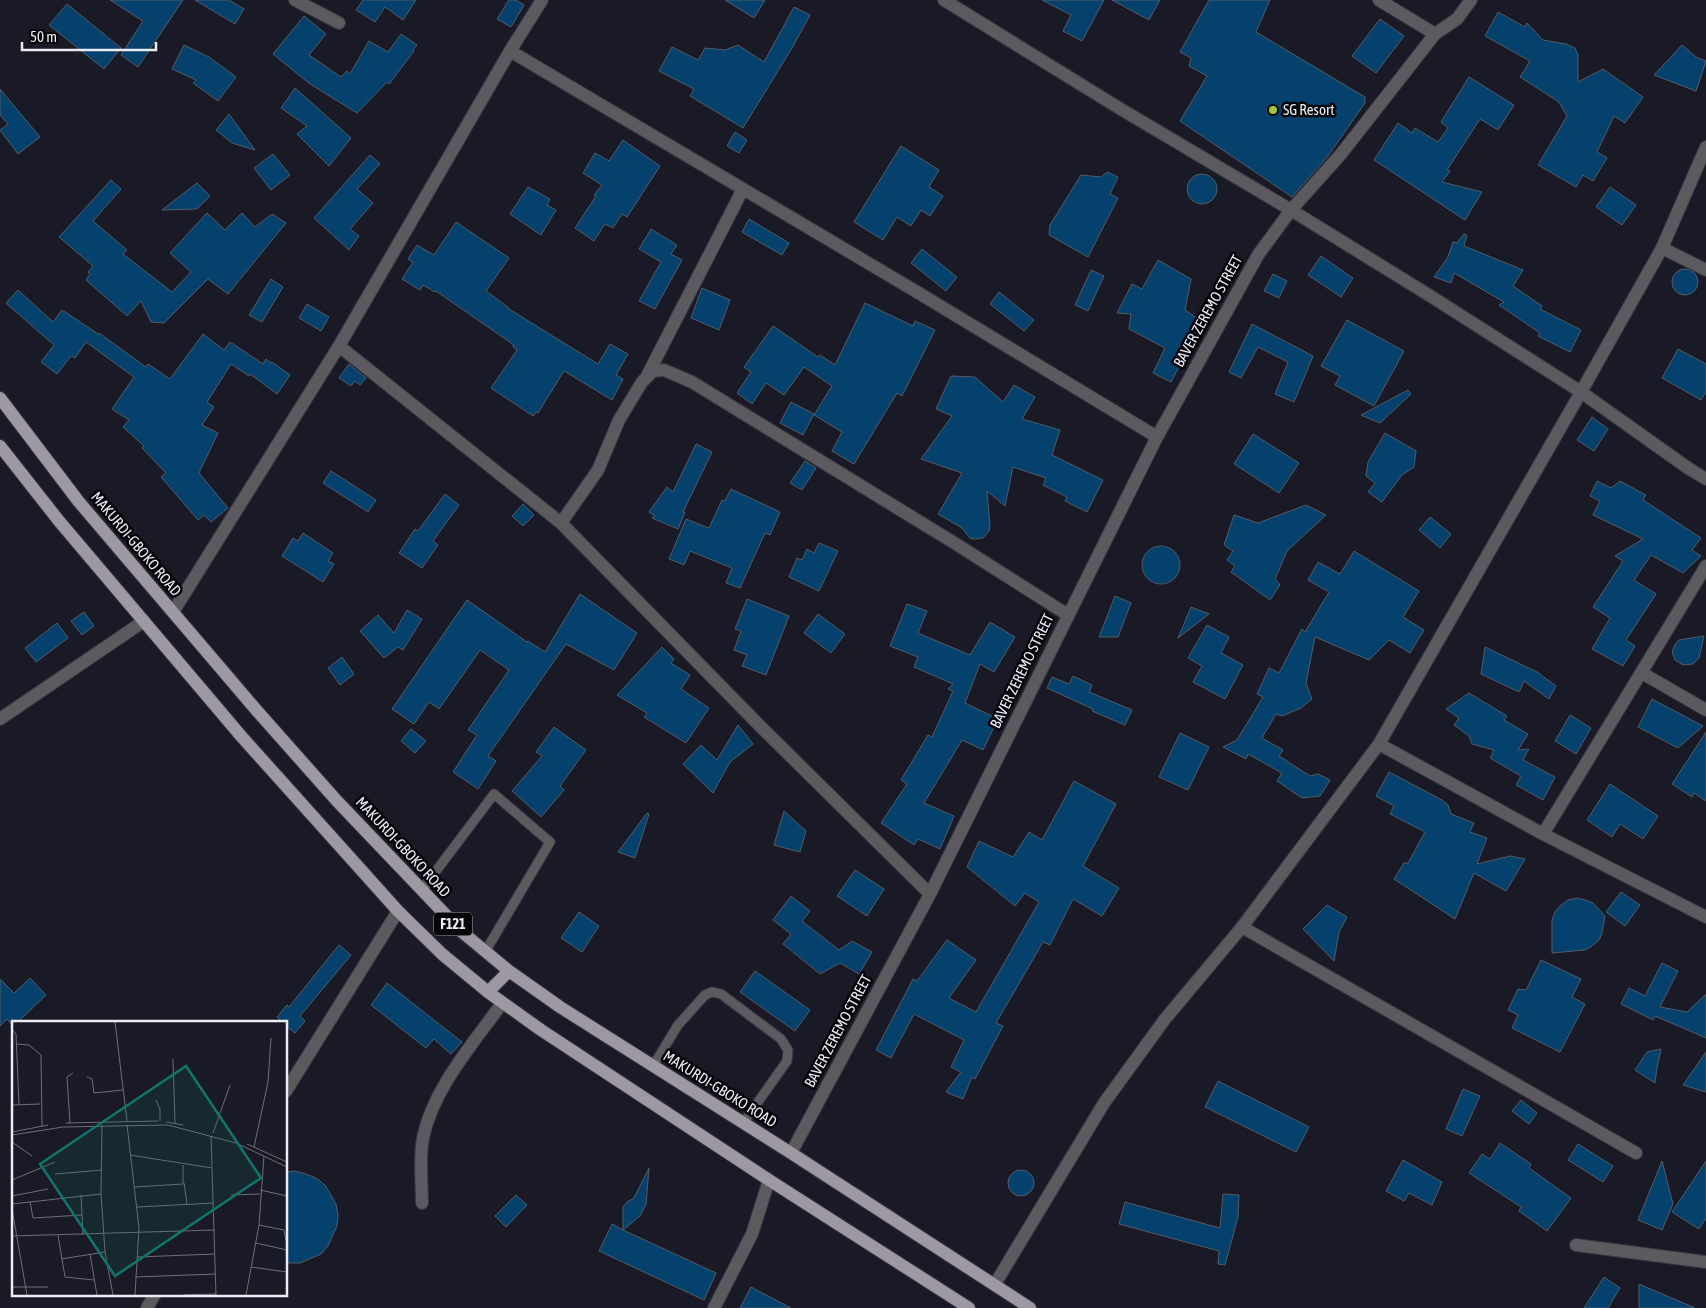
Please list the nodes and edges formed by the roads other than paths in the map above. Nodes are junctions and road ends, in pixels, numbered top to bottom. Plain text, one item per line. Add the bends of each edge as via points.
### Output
1 (295, 0) edge
2 (542, 0) edge
3 (944, 0) edge
4 (1380, 0) edge
5 (1471, 0) edge
6 (339, 23) dead end
7 (1435, 34) junction
8 (510, 51) junction
9 (1706, 147) edge
10 (743, 189) junction
11 (1291, 210) junction
12 (1662, 248) junction
13 (1706, 270) edge
14 (339, 346) junction
15 (647, 376) junction
16 (1581, 392) junction
17 (0, 398) edge
18 (1157, 437) junction
19 (0, 446) edge
20 (1706, 479) edge
21 (560, 523) junction
22 (1706, 566) edge
23 (172, 612) junction
24 (1068, 615) junction
25 (144, 621) junction
26 (1642, 673) junction
27 (1706, 710) edge
28 (0, 719) edge
29 (1379, 744) junction
30 (1543, 834) junction
31 (421, 891) junction
32 (930, 894) junction
33 (398, 911) junction
34 (1706, 917) edge
35 (1242, 927) junction
36 (485, 952) junction
37 (508, 971) junction
38 (488, 992) junction
39 (502, 1003) junction
40 (653, 1066) junction
41 (288, 1088) edge
42 (743, 1123) junction
43 (1636, 1152) dead end
44 (791, 1153) junction
45 (770, 1180) junction
46 (422, 1203) dead end
47 (1576, 1245) dead end
48 (1706, 1262) edge
49 (995, 1284) junction
50 (154, 1296) edge
51 (147, 1308) edge
52 (714, 1308) edge
53 (969, 1308) edge
54 (1030, 1308) edge

1 - 6 street
2 - 8 street
3 - 11 street
4 - 7 street
5 - 7 street, BAVER ZEREMO STREET via 1457,18
7 - 11 street, BAVER ZEREMO STREET via 1341,154
8 - 10 street
8 - 14 street
9 - 12 street
10 - 15 street
10 - 18 street
11 - 16 street
11 - 18 street, BAVER ZEREMO STREET via 1258,255
12 - 13 street
12 - 16 street
14 - 21 street
14 - 23 street
15 - 21 street via 618,420 598,470
15 - 24 street via 653,371 664,370 692,382
16 - 20 street
16 - 29 street
17 - 23 main road, MAKURDI-GBOKO ROAD / F121 via 79,502
18 - 24 street, BAVER ZEREMO STREET
19 - 25 main road, F121
21 - 32 street
22 - 26 street
23 - 31 main road, MAKURDI-GBOKO ROAD / F121
24 - 32 street, BAVER ZEREMO STREET
25 - 28 street
25 - 33 main road, F121 via 240,736
26 - 27 street
26 - 30 street
29 - 30 street
29 - 35 street
30 - 34 street
31 - 36 main road, MAKURDI-GBOKO ROAD / F121
31 - 36 lane via 494,794 550,842
32 - 44 street, BAVER ZEREMO STREET
33 - 38 main road, F121 via 442,954
33 - 41 street
35 - 43 street
35 - 49 street via 1165,1018 1104,1103
36 - 37 main road, MAKURDI-GBOKO ROAD / F121
37 - 38 main road
37 - 40 main road, MAKURDI-GBOKO ROAD / F121
38 - 39 main road, F121
39 - 45 main road, F121
39 - 46 street via 447,1080 431,1112 421,1155
40 - 42 main road, MAKURDI-GBOKO ROAD / F121
40 - 42 lane via 678,1025 705,995 712,992 720,994 781,1039 788,1050 787,1061
42 - 44 main road, MAKURDI-GBOKO ROAD / F121
44 - 49 main road, MAKURDI-GBOKO ROAD / F121
45 - 52 street via 752,1234
45 - 53 main road, F121
47 - 48 street
49 - 54 main road, MAKURDI-GBOKO ROAD / F121
50 - 51 street

